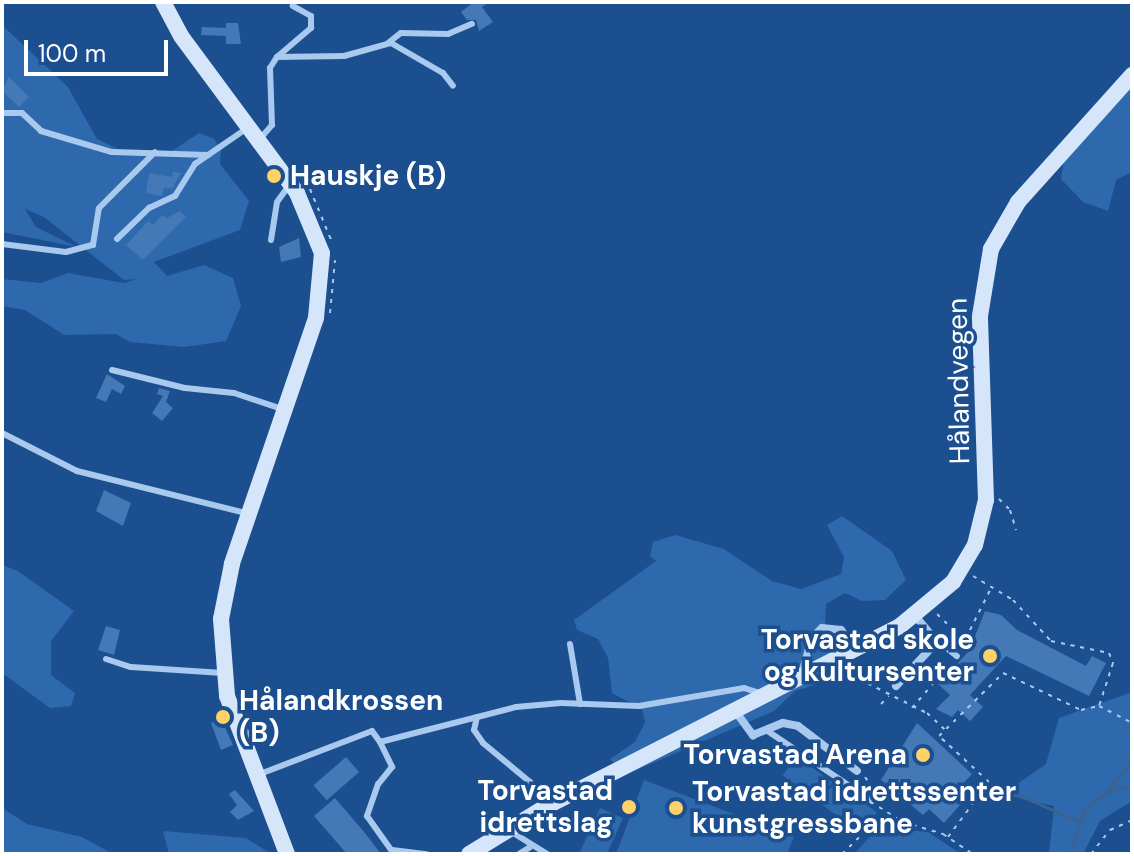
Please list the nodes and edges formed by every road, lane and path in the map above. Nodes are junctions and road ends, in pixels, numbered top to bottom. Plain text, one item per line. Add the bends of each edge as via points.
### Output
1 (163, 2) edge
2 (293, 6) dead end
3 (472, 24) dead end
4 (388, 43) junction
5 (277, 57) junction
6 (1132, 75) edge
7 (453, 86) dead end
8 (2, 113) edge
9 (255, 134) junction
10 (155, 152) junction
11 (208, 155) junction
12 (291, 184) junction
13 (117, 239) dead end
14 (271, 240) dead end
15 (2, 244) edge
16 (112, 370) dead end
17 (285, 410) junction
18 (2, 433) edge
19 (998, 489) dead end
20 (998, 498) junction
21 (996, 510) dead end
22 (249, 515) junction
23 (1016, 530) dead end
24 (974, 567) dead end
25 (970, 574) junction
26 (966, 579) dead end
27 (992, 586) junction
28 (946, 604) dead end
29 (936, 613) junction
30 (919, 620) junction
31 (932, 636) junction
32 (965, 641) junction
33 (570, 644) dead end
34 (957, 656) junction
35 (852, 657) junction
36 (106, 659) dead end
37 (840, 670) junction
38 (223, 673) junction
39 (828, 676) dead end
40 (800, 678) junction
41 (896, 686) dead end
42 (766, 696) junction
43 (890, 696) junction
44 (580, 704) junction
45 (881, 704) dead end
46 (1099, 706) junction
47 (912, 708) junction
48 (736, 712) junction
49 (478, 716) junction
50 (1132, 723) edge
51 (945, 730) junction
52 (769, 732) junction
53 (380, 742) junction
54 (857, 771) joint
55 (257, 776) junction
56 (872, 801) joint
57 (547, 806) junction
58 (879, 807) junction
59 (885, 811) junction
60 (1132, 820) edge
61 (515, 834) dead end
62 (948, 837) junction
63 (530, 847) junction
64 (393, 852) edge
65 (287, 854) edge
66 (427, 854) edge
67 (469, 854) edge
68 (519, 854) edge
69 (547, 854) edge
70 (842, 854) edge
71 (973, 854) edge
72 (1091, 854) edge

1 - 9 main road via 181,36
2 - 5 lane via 311,16 311,28
3 - 4 lane via 448,34 401,33
4 - 5 lane via 344,56
4 - 7 lane via 443,73
5 - 9 lane via 270,68 272,125
6 - 30 main road, Hålandvegen via 1014,207 991,249 980,316 984,512 961,571
8 - 10 lane via 22,113 41,131 64,140 112,152
9 - 11 lane
9 - 12 main road
10 - 11 lane
10 - 15 lane via 99,208 93,245 66,252
11 - 13 lane via 195,164 175,196 149,208
12 - 14 lane via 277,202
12 - 17 main road via 316,229 323,277 316,318
16 - 17 lane via 185,388 234,393
17 - 22 main road
18 - 22 lane via 77,471
19 - 20 path
20 - 21 path
20 - 23 path via 1010,510
22 - 38 main road via 222,606
24 - 25 path
25 - 26 path
25 - 27 path
27 - 32 path
27 - 46 path via 1013,600 1045,637 1097,647 1111,656
28 - 29 path
29 - 30 path
29 - 32 path
30 - 31 street
30 - 35 main road, Hålandvegen
31 - 34 lane
31 - 41 street via 929,652
32 - 34 path
33 - 44 lane
34 - 47 path
35 - 37 path
35 - 40 main road, Hålandvegen
35 - 40 street via 841,630 822,628 812,638
36 - 38 lane via 131,667
37 - 39 path
37 - 43 path
38 - 55 main road
40 - 42 main road, Hålandvegen
42 - 44 lane via 744,688 639,706
42 - 48 main road, Hålandvegen
43 - 45 path
43 - 47 path
44 - 49 lane via 532,705
46 - 50 path
46 - 51 path via 1081,710 1003,673
47 - 51 path
48 - 52 street via 749,733
48 - 57 main road, Hålandvegen
49 - 53 lane
49 - 57 lane via 476,734 530,782
51 - 62 path via 939,736 989,782
52 - 54 street via 780,724 794,724
52 - 56 lane
53 - 55 lane via 372,731 350,737
53 - 64 lane via 392,767 378,784 367,816
54 - 58 path via 873,784
55 - 65 main road
56 - 58 path
57 - 67 main road, Hålandvegen
58 - 59 path
59 - 62 path
59 - 70 path
60 - 72 path via 1110,830
61 - 63 lane
62 - 71 path
63 - 68 lane
63 - 69 lane
64 - 66 lane

